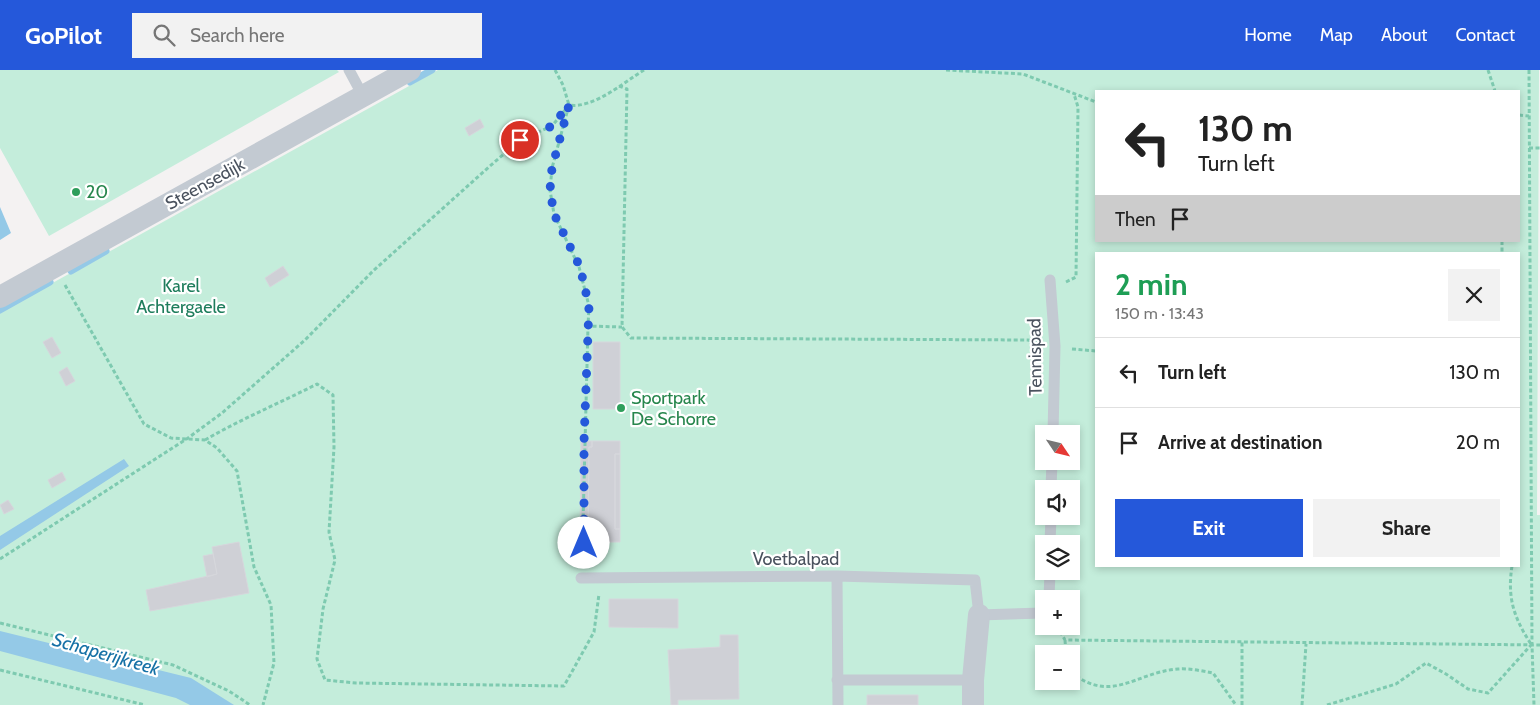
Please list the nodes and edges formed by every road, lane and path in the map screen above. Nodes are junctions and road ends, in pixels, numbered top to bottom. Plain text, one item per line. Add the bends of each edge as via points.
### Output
1 (349, 70) edge
2 (410, 70) edge
3 (555, 70) edge
4 (644, 70) edge
5 (946, 70) edge
6 (962, 70) edge
7 (1488, 70) edge
8 (1529, 70) edge
9 (1025, 72) edge
10 (618, 85) junction
11 (1495, 90) edge
12 (1074, 94) junction
13 (364, 96) junction
14 (1095, 102) edge
15 (569, 105) junction
16 (1520, 115) edge
17 (1529, 116) junction
18 (1529, 148) junction
19 (1539, 148) edge
20 (56, 267) junction
21 (1050, 285) joint
22 (0, 297) edge
23 (588, 326) junction
24 (622, 327) junction
25 (1055, 346) junction
26 (1095, 351) edge
27 (1053, 425) edge
28 (188, 438) junction
29 (205, 440) junction
30 (0, 559) edge
31 (1512, 567) edge
32 (837, 576) junction
33 (581, 578) joint
34 (601, 579) junction
35 (1035, 613) edge
36 (979, 615) junction
37 (0, 623) edge
38 (1063, 635) edge
39 (1066, 640) junction
40 (1242, 642) junction
41 (1306, 644) junction
42 (1066, 645) edge
43 (1532, 645) junction
44 (1538, 645) edge
45 (0, 670) edge
46 (1080, 679) edge
47 (837, 680) junction
48 (973, 680) junction
49 (145, 705) edge
50 (250, 705) edge
51 (263, 705) edge
52 (838, 705) edge
53 (973, 705) edge
54 (1236, 705) edge
55 (1242, 705) edge
56 (1302, 705) edge
57 (1327, 705) edge
58 (1534, 705) edge

1 - 13 lane
2 - 13 street, Steensedijk
3 - 15 path
4 - 10 path
5 - 6 path
6 - 9 path
7 - 11 path
8 - 17 path
9 - 12 path
10 - 15 path via 590,104
10 - 24 path via 627,89
12 - 14 path
12 - 21 path via 1078,107 1076,277
13 - 20 street, Steensedijk
15 - 23 path via 552,168 550,190 554,214 580,267 589,306
15 - 28 path via 552,126 520,140 490,166 373,271 262,380
16 - 17 path
17 - 18 path
18 - 19 path
18 - 43 path
20 - 22 street, Steensedijk
20 - 28 path via 144,424 171,438
21 - 25 lane, Tennispad
23 - 24 path
23 - 33 path
24 - 25 path via 631,338 1028,340
25 - 26 path
25 - 27 lane, Tennispad
28 - 29 path
28 - 30 path
29 - 34 path via 317,384 333,395 334,447 329,532 335,560 323,608 317,659 325,680 564,686 594,632
29 - 51 path via 217,448 237,471 254,567 270,606 274,663
31 - 43 path via 1509,583 1515,619
32 - 34 lane, Voetbalpad
32 - 36 lane, Voetbalpad via 975,580
32 - 47 lane
33 - 34 lane, Voetbalpad
35 - 36 lane
36 - 48 street
37 - 50 path via 172,665
38 - 39 path
39 - 40 path
39 - 42 path
40 - 41 path
40 - 55 path
41 - 43 path
41 - 56 path
43 - 44 path
43 - 57 path via 1488,693 1468,690 1426,663 1396,684
43 - 58 path
45 - 49 path
46 - 54 path via 1085,683 1117,688 1178,669 1213,673
47 - 48 lane
47 - 52 lane
48 - 53 street

